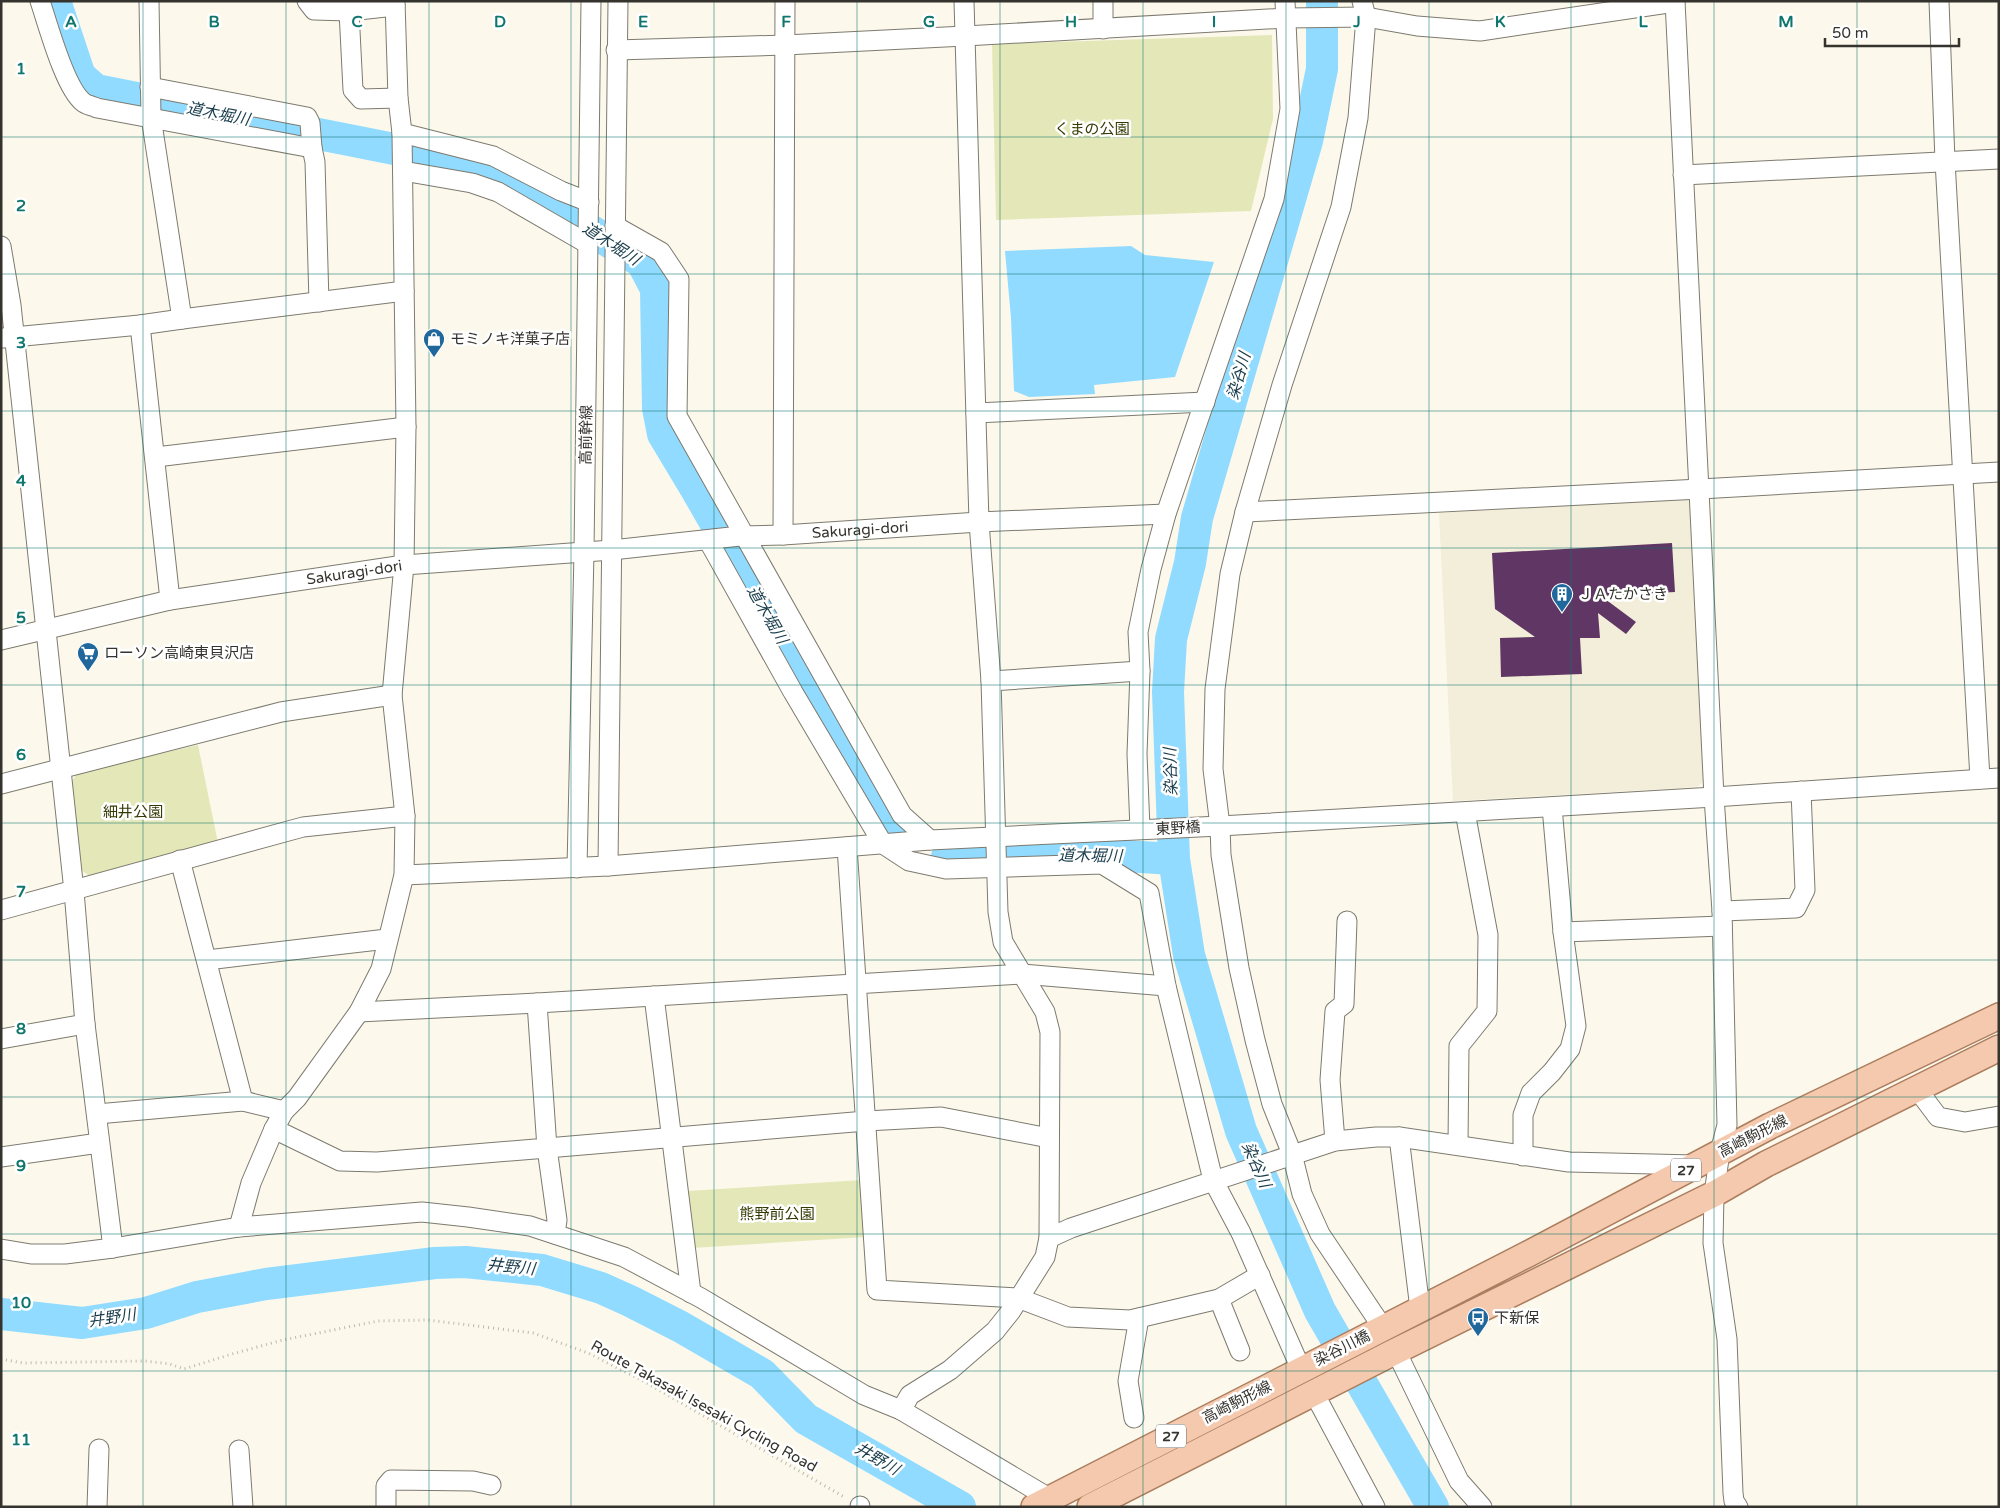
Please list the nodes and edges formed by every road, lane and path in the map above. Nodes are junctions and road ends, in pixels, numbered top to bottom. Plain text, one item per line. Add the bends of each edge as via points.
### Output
1 (40, 1) edge
2 (149, 1) edge
3 (307, 1) edge
4 (591, 1) edge
5 (618, 1) edge
6 (785, 1) edge
7 (964, 1) edge
8 (1103, 1) edge
9 (1939, 1) edge
10 (1675, 2) edge
11 (395, 4) edge
12 (349, 12) junction
13 (1363, 12) edge
14 (1288, 13) edge
15 (1103, 29) junction
16 (965, 36) junction
17 (785, 45) junction
18 (616, 50) junction
19 (150, 87) junction
20 (398, 98) junction
21 (151, 117) junction
22 (402, 134) junction
23 (311, 145) junction
24 (1999, 159) edge
25 (1945, 161) junction
26 (403, 171) junction
27 (1683, 174) junction
28 (589, 202) junction
29 (615, 226) junction
30 (588, 244) junction
31 (1, 246) edge
32 (404, 292) junction
33 (319, 302) junction
34 (182, 318) junction
35 (140, 325) junction
36 (8, 338) edge
37 (1204, 402) junction
38 (976, 413) junction
39 (406, 427) junction
40 (156, 457) junction
41 (1999, 472) edge
42 (1963, 474) junction
43 (1700, 489) junction
44 (1245, 512) junction
45 (1166, 514) junction
46 (979, 522) junction
47 (784, 535) junction
48 (743, 536) junction
49 (710, 539) junction
50 (612, 550) junction
51 (584, 552) junction
52 (404, 565) junction
53 (170, 600) junction
54 (45, 628) junction
55 (1, 640) edge
56 (1140, 671) junction
57 (991, 681) junction
58 (392, 695) junction
59 (60, 769) junction
60 (1990, 779) edge
61 (1, 784) edge
62 (1801, 791) junction
63 (1714, 797) junction
64 (1552, 807) junction
65 (1464, 812) junction
66 (405, 816) junction
67 (1214, 827) junction
68 (1144, 830) junction
69 (930, 840) junction
70 (996, 840) junction
71 (883, 844) junction
72 (847, 847) junction
73 (180, 860) junction
74 (608, 866) junction
75 (996, 866) junction
76 (577, 868) junction
77 (404, 875) junction
78 (74, 891) junction
79 (1, 910) edge
80 (1722, 918) junction
81 (1347, 921) dead end
82 (1563, 932) junction
83 (387, 939) junction
84 (207, 960) junction
85 (1022, 974) junction
86 (857, 982) junction
87 (1166, 986) junction
88 (654, 996) junction
89 (537, 1003) junction
90 (359, 1012) junction
91 (1999, 1016) edge
92 (85, 1024) junction
93 (1, 1039) edge
94 (1999, 1048) edge
95 (1917, 1089) junction
96 (242, 1101) junction
97 (284, 1111) junction
98 (97, 1114) junction
99 (1999, 1116) edge
100 (866, 1121) junction
101 (274, 1129) junction
102 (670, 1138) junction
103 (1050, 1138) junction
104 (1399, 1138) junction
105 (1334, 1141) junction
106 (99, 1143) junction
107 (1458, 1145) junction
108 (547, 1148) junction
109 (1720, 1152) junction
110 (1288, 1155) junction
111 (1522, 1156) junction
112 (1, 1157) edge
113 (1697, 1164) junction
114 (1217, 1179) junction
115 (1714, 1194) junction
116 (239, 1227) junction
117 (554, 1234) junction
118 (1050, 1238) junction
119 (112, 1248) junction
120 (1, 1249) edge
121 (1260, 1275) junction
122 (691, 1293) junction
123 (1018, 1298) junction
124 (1218, 1299) junction
125 (1420, 1309) junction
126 (1139, 1318) junction
127 (1380, 1329) junction
128 (1240, 1350) dead end
129 (1393, 1352) junction
130 (1, 1359) edge
131 (1304, 1368) junction
132 (1319, 1391) junction
133 (901, 1410) junction
134 (1134, 1418) dead end
135 (99, 1449) dead end
136 (239, 1450) dead end
137 (492, 1485) dead end
138 (1042, 1503) edge
139 (860, 1506) edge
140 (97, 1507) edge
141 (243, 1507) edge
142 (386, 1507) edge
143 (1090, 1507) edge
144 (1374, 1507) edge
145 (1482, 1507) edge
146 (1738, 1507) edge

1 - 21 street via 64,70 74,92 83,102 97,108
2 - 19 street
3 - 12 street via 314,10
4 - 28 street, 高前幹線
5 - 18 street, 高前幹線
6 - 17 street
7 - 16 street
8 - 15 street
9 - 25 street
10 - 13 street via 1480,30 1417,26
10 - 27 street
11 - 12 street
11 - 20 street
12 - 20 street via 353,90 361,99
13 - 14 street
13 - 44 street via 1358,118 1340,207 1284,377
14 - 15 street
14 - 37 street via 1290,109 1274,199
15 - 16 street
16 - 17 street
16 - 38 street
17 - 18 street
17 - 47 street
18 - 29 street, 高前幹線
19 - 21 street
19 - 23 street via 307,117
20 - 22 street
21 - 23 street
21 - 34 street
22 - 26 street
22 - 28 street via 493,156 561,192
23 - 33 street via 315,162
24 - 25 street
25 - 27 street
25 - 42 street
26 - 30 street via 498,192
26 - 32 street
27 - 43 street
28 - 30 street, 高前幹線
29 - 48 street via 661,252 679,279 677,416
29 - 50 street, 高前幹線
30 - 51 street, 高前幹線
31 - 36 street
32 - 33 street
32 - 39 street
33 - 34 street
34 - 35 street
35 - 36 street
35 - 40 street
36 - 54 street
37 - 38 street
37 - 45 street
38 - 46 street
39 - 40 street
39 - 52 street
40 - 53 street
41 - 42 street
42 - 43 street
42 - 60 street
43 - 44 street
43 - 63 street
44 - 67 street via 1230,574 1215,689
45 - 46 street, Sakuragi-dori
45 - 56 street via 1138,632
46 - 47 street, Sakuragi-dori
46 - 57 street
47 - 48 street, Sakuragi-dori
48 - 49 street, Sakuragi-dori
48 - 69 street via 902,815
49 - 50 street, Sakuragi-dori
49 - 71 street via 798,701
50 - 51 street, Sakuragi-dori
50 - 74 street, 高前幹線
51 - 52 street, Sakuragi-dori
51 - 76 street, 高前幹線
52 - 53 street, Sakuragi-dori
52 - 58 street
53 - 54 street, Sakuragi-dori
54 - 55 street, Sakuragi-dori
54 - 59 street
56 - 57 street
56 - 68 street via 1137,754
57 - 70 street
58 - 59 street via 281,712
58 - 66 street
59 - 61 street
59 - 78 street
60 - 62 street, 東野橋
62 - 63 street, 東野橋
62 - 80 street via 1805,890 1796,908
63 - 64 street, 東野橋
63 - 80 street
64 - 65 street, 東野橋
64 - 82 street
65 - 67 street, 東野橋
65 - 107 street via 1488,935 1487,1011 1460,1046
66 - 73 street via 303,827
66 - 77 street
67 - 68 street, 東野橋
67 - 110 street via 1253,1031
68 - 70 street, 東野橋
69 - 70 street, 東野橋
69 - 71 street, 東野橋
70 - 75 street
71 - 72 street, 東野橋
71 - 75 street via 909,861 946,869
72 - 74 street, 東野橋
72 - 86 street
73 - 78 street
73 - 84 street
74 - 76 street, 東野橋
75 - 85 street via 1002,942
75 - 87 street via 1102,864 1149,893
76 - 77 street, 東野橋
77 - 83 street
78 - 79 street
78 - 92 street
80 - 82 street
80 - 109 street via 1727,1125
81 - 105 street via 1344,1004 1335,1011 1330,1080
82 - 111 street via 1576,1026 1570,1049 1532,1094 1523,1115
83 - 84 street
83 - 90 street via 381,969
84 - 96 street
85 - 86 street
85 - 87 street
85 - 103 street via 1045,1012 1050,1032
86 - 88 street
86 - 100 street
87 - 114 street
88 - 89 street
88 - 102 street
89 - 90 street
89 - 108 street
90 - 97 street via 297,1098
91 - 109 main road, 高崎駒形線 / 27
92 - 93 street
92 - 98 street
94 - 95 main road, 高崎駒形線 / 27
95 - 99 street via 1938,1117 1965,1122
95 - 115 main road, 高崎駒形線 / 27 via 1766,1164
96 - 97 street
96 - 98 street
97 - 101 street
98 - 106 street
100 - 102 street
100 - 103 street via 941,1117
100 - 123 street via 877,1290
101 - 108 street via 340,1161 377,1162
101 - 116 street via 251,1183
102 - 108 street
102 - 122 street
103 - 118 street
104 - 105 street
104 - 107 street
104 - 125 street
105 - 110 street
106 - 112 street
106 - 119 street
107 - 111 street
108 - 117 street via 557,1220
109 - 113 main road, 高崎駒形線 / 27
109 - 115 street
110 - 114 street
110 - 127 street via 1320,1234
111 - 113 street via 1568,1162
113 - 125 main road, 高崎駒形線 / 27
114 - 118 street
114 - 121 street
115 - 129 main road, 高崎駒形線 / 27
115 - 146 street via 1713,1243 1727,1339 1734,1500
116 - 117 street via 422,1212 522,1225
116 - 119 street
117 - 122 street via 624,1257
118 - 123 street via 1045,1257
119 - 120 street via 65,1254 31,1254
121 - 124 street
121 - 131 street
122 - 133 street via 864,1395
123 - 126 street via 1068,1317
123 - 133 street via 1012,1311 995,1331 950,1370 910,1395
124 - 126 street
124 - 128 street
125 - 127 main road, 高崎駒形線 / 27
126 - 134 street via 1128,1382
127 - 131 main road, 染谷川橋 / 27
129 - 132 main road, 染谷川橋 / 27
129 - 145 street via 1459,1481
130 - 139 path, Route Takasaki Isesaki Cycling Road via 23,1363 145,1361 184,1369 283,1340 378,1321 428,1320 533,1333 588,1353 643,1382
131 - 138 main road, 高崎駒形線 / 27
132 - 143 main road, 高崎駒形線 / 27
132 - 144 street
133 - 138 street
135 - 140 street
136 - 141 street
137 - 142 street via 391,1480 386,1486

